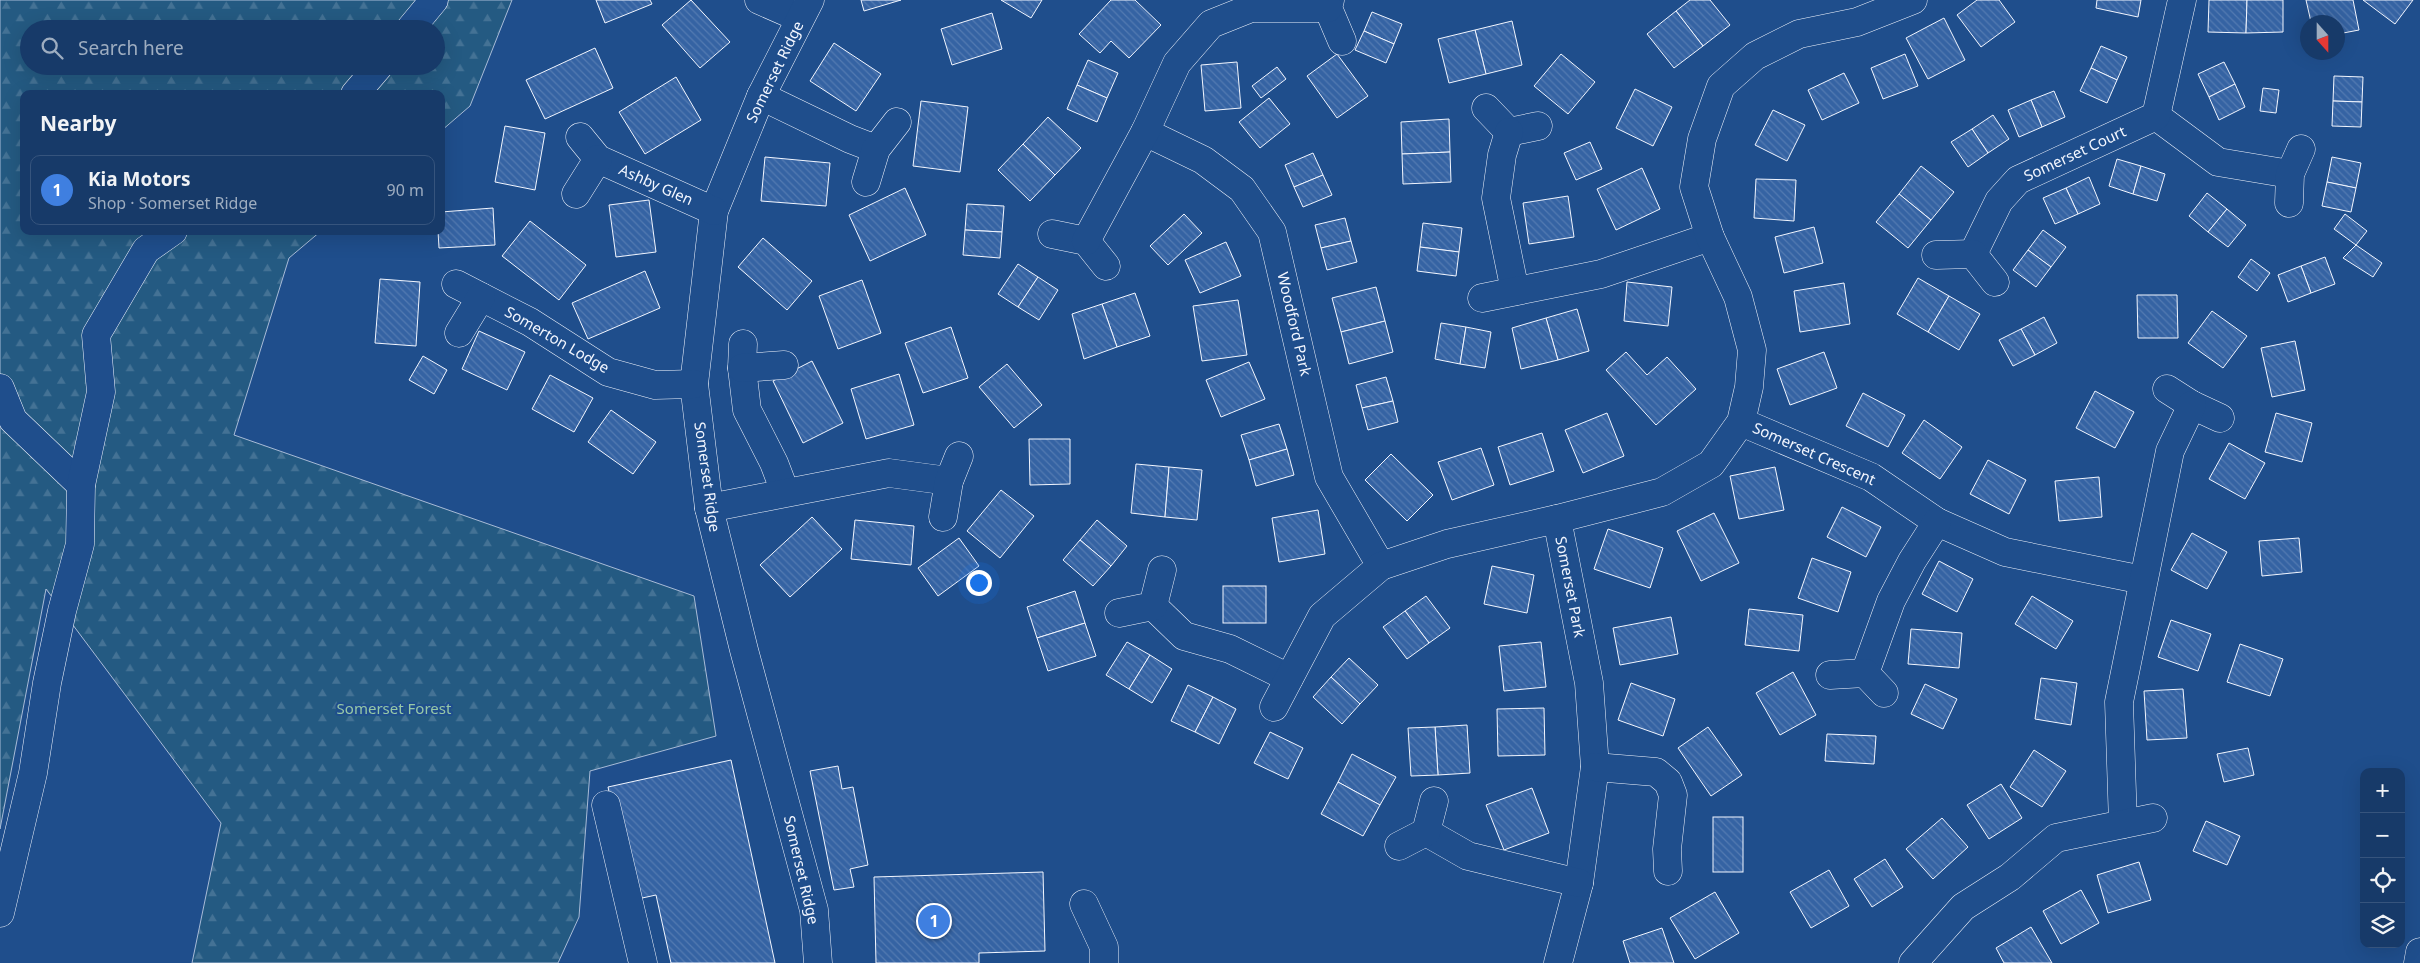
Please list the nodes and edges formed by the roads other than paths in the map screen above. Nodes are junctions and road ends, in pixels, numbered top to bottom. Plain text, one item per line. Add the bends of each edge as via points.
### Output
1 (434, 0) edge
2 (759, 0) edge
3 (1913, 0) edge
4 (2182, 0) edge
5 (1329, 4) edge
6 (805, 9) edge
7 (417, 20) edge
8 (1342, 41) dead end
9 (371, 75) edge
10 (358, 90) edge
11 (761, 96) junction
12 (1486, 108) dead end
13 (2156, 116) junction
14 (897, 122) dead end
15 (1538, 126) dead end
16 (1145, 132) junction
17 (1509, 132) junction
18 (580, 138) dead end
19 (876, 149) junction
20 (2302, 149) dead end
21 (598, 159) junction
22 (2290, 174) junction
23 (866, 182) dead end
24 (576, 194) dead end
25 (2289, 203) dead end
26 (714, 211) junction
27 (1052, 234) dead end
28 (167, 235) edge
29 (1710, 237) junction
30 (1086, 241) junction
31 (1973, 254) junction
32 (1936, 255) dead end
33 (1106, 266) dead end
34 (1995, 282) dead end
35 (456, 284) dead end
36 (1515, 291) junction
37 (481, 297) junction
38 (1482, 298) dead end
39 (459, 333) dead end
40 (784, 365) dead end
41 (694, 384) junction
42 (0, 388) edge
43 (2167, 389) dead end
44 (2192, 405) junction
45 (2220, 418) dead end
46 (1741, 422) junction
47 (959, 456) dead end
48 (949, 482) junction
49 (81, 485) junction
50 (785, 492) junction
51 (709, 508) junction
52 (942, 516) dead end
53 (1557, 520) junction
54 (1937, 522) junction
55 (1381, 566) junction
56 (1162, 570) dead end
57 (2143, 580) junction
58 (1153, 606) junction
59 (1119, 613) dead end
60 (1865, 673) junction
61 (1830, 674) dead end
62 (1289, 678) junction
63 (1884, 693) dead end
64 (1274, 707) dead end
65 (1594, 767) junction
66 (1434, 801) dead end
67 (606, 805) dead end
68 (2153, 818) dead end
69 (2123, 824) junction
70 (1426, 832) junction
71 (1398, 846) dead end
72 (1668, 871) dead end
73 (1579, 883) junction
74 (1084, 904) dead end
75 (0, 913) edge
76 (2420, 952) edge
77 (643, 963) edge
78 (818, 963) edge
79 (1104, 963) edge
80 (1558, 963) edge
81 (1914, 963) edge
82 (2418, 963) edge

1 - 7 main road
2 - 6 main road
3 - 29 main road, Somerset Park via 1857,22 1799,34 1755,56 1721,86 1702,139 1694,187
4 - 13 main road
5 - 8 main road
5 - 16 main road via 1251,8 1211,24 1177,63
6 - 11 main road, Somerset Ridge
9 - 10 main road
11 - 19 main road
11 - 26 main road, Somerset Ridge
12 - 17 main road
13 - 22 main road via 2218,162
13 - 31 main road, Somerset Court via 2018,180 1999,201
14 - 19 main road
15 - 17 main road
16 - 30 main road
16 - 55 main road, Woodford Park via 1203,160 1242,189 1272,232 1329,477
17 - 36 main road via 1496,198
18 - 21 main road, Ashby Glen
19 - 23 main road
20 - 22 main road
21 - 24 main road
21 - 26 main road, Ashby Glen
22 - 25 main road
26 - 41 main road, Somerset Ridge
27 - 30 main road
28 - 49 main road via 146,250 96,335 102,392
29 - 36 main road via 1601,274
29 - 46 main road, Somerset Park via 1738,297 1752,350 1749,387
30 - 33 main road
31 - 32 main road
31 - 34 main road
35 - 37 main road, Somerton Lodge
36 - 38 main road
37 - 39 main road
37 - 41 main road, Somerton Lodge via 530,322 608,372 655,385
40 - 50 main road via 742,356 748,410
41 - 51 main road, Somerset Ridge
42 - 49 main road via 13,420
43 - 44 main road
44 - 45 main road
44 - 57 main road via 2170,450
46 - 53 main road, Somerset Park via 1711,464 1662,492
46 - 54 main road, Somerset Crescent via 1871,477
47 - 48 main road
48 - 50 main road via 889,473
48 - 52 main road
49 - 75 main road via 80,544 62,611 33,773
50 - 51 main road
51 - 78 main road, Somerset Ridge via 814,910
53 - 55 main road via 1448,544
53 - 65 main road, Somerset Park via 1589,683
54 - 57 main road, Somerset Crescent via 2005,552
54 - 60 main road via 1891,601
55 - 62 main road via 1322,616
56 - 58 main road
57 - 69 main road via 2119,702
58 - 59 main road
58 - 62 main road via 1184,636 1230,650
60 - 61 main road
60 - 63 main road
62 - 64 main road
65 - 72 main road via 1656,772 1668,782 1673,795
65 - 73 main road, Somerset Park
66 - 70 main road
67 - 77 main road
68 - 69 main road
69 - 81 main road via 2056,838 2010,877 1963,907
70 - 71 main road
70 - 73 main road via 1468,856
73 - 80 main road, Somerset Park
74 - 79 main road via 1104,947
76 - 82 main road

